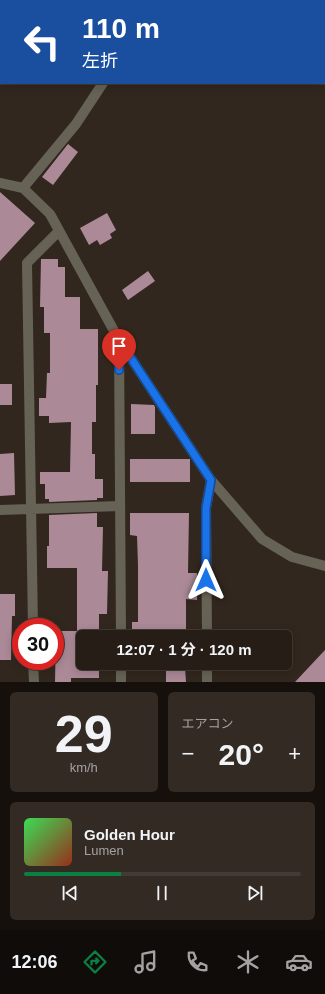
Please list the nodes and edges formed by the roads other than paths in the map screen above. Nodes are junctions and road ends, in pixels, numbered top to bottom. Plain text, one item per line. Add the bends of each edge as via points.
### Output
1 (102, 84) edge
2 (0, 183) edge
3 (23, 188) junction
4 (59, 232) junction
5 (119, 340) junction
6 (211, 480) junction
7 (120, 506) junction
8 (30, 509) junction
9 (0, 510) edge
10 (325, 566) edge
11 (32, 618) edge
12 (121, 630) edge
13 (207, 630) edge
14 (33, 670) edge
15 (121, 670) edge
16 (207, 670) edge
17 (34, 682) edge
18 (121, 682) edge
19 (207, 682) edge

1 - 3 street via 76,124
2 - 3 street
3 - 4 street via 50,214
4 - 5 street
4 - 8 street via 28,263
5 - 6 street
5 - 7 street
6 - 10 street via 262,539 292,557
6 - 13 street via 206,508
7 - 8 street
7 - 12 street
8 - 9 street
8 - 11 street
14 - 17 street
15 - 18 street
16 - 19 street

